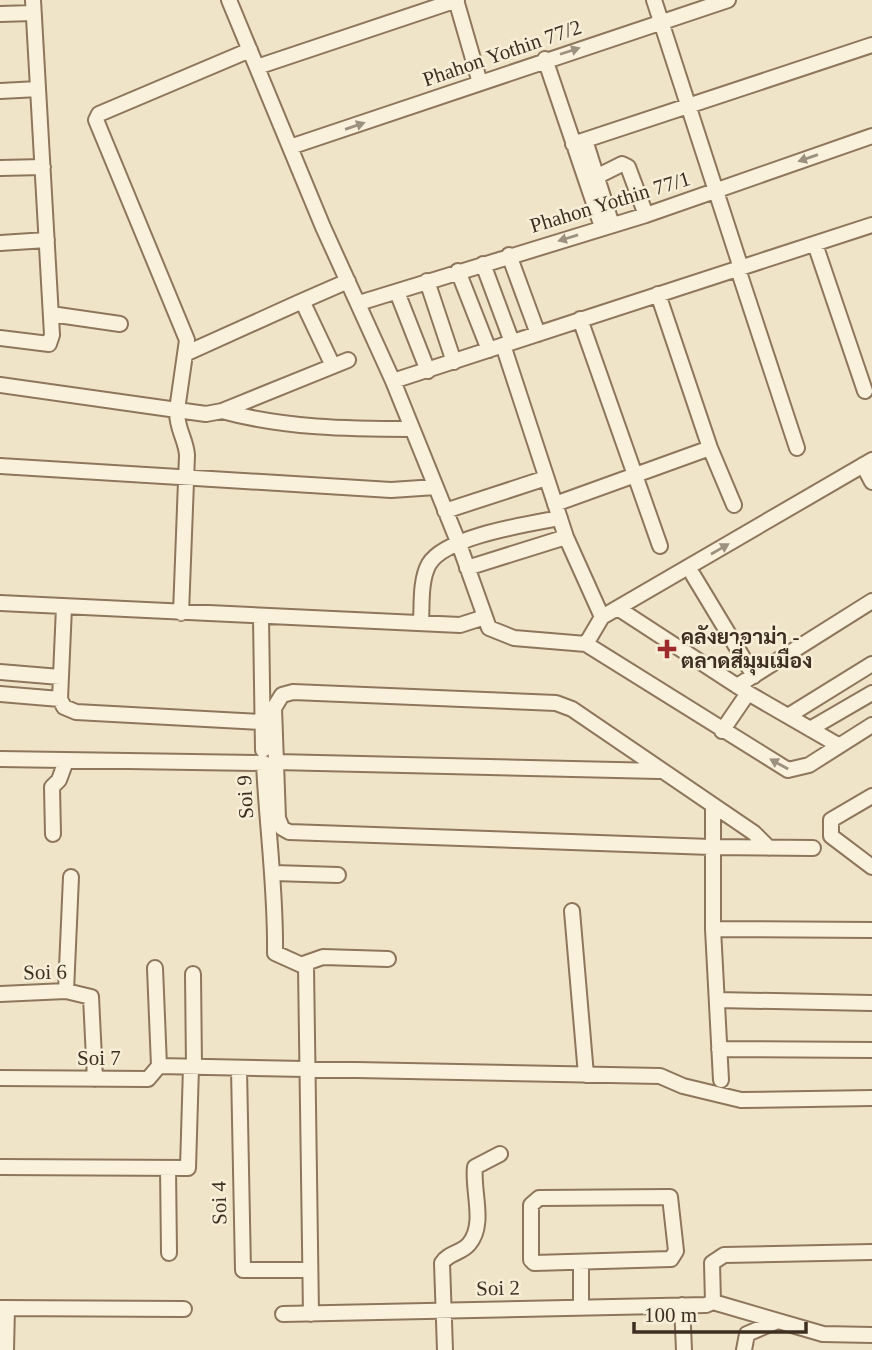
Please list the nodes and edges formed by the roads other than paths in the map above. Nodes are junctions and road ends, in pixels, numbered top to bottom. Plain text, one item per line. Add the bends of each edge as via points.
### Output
1 (229, 0) edge
2 (457, 0) edge
3 (654, 0) edge
4 (728, 0) edge
5 (440, 3) edge
6 (33, 6) edge
7 (0, 15) edge
8 (661, 22) junction
9 (872, 45) edge
10 (250, 50) junction
11 (545, 59) junction
12 (257, 67) junction
13 (480, 83) junction
14 (38, 89) junction
15 (0, 91) edge
16 (688, 106) junction
17 (872, 136) edge
18 (579, 142) junction
19 (290, 148) junction
20 (43, 167) junction
21 (0, 168) edge
22 (596, 177) junction
23 (716, 190) junction
24 (646, 215) junction
25 (872, 225) edge
26 (607, 226) junction
27 (47, 240) junction
28 (0, 243) edge
29 (815, 244) junction
30 (509, 256) junction
31 (483, 264) junction
32 (740, 268) junction
33 (458, 271) junction
34 (348, 281) junction
35 (427, 281) junction
36 (397, 292) junction
37 (658, 293) junction
38 (300, 302) junction
39 (359, 303) junction
40 (51, 314) junction
41 (580, 319) junction
42 (120, 324) dead end
43 (538, 334) junction
44 (0, 338) edge
45 (501, 346) junction
46 (187, 353) junction
47 (348, 360) dead end
48 (454, 362) junction
49 (333, 366) junction
50 (428, 371) junction
51 (393, 381) junction
52 (0, 385) edge
53 (865, 391) dead end
54 (177, 410) junction
55 (222, 411) junction
56 (412, 429) junction
57 (710, 448) junction
58 (797, 449) dead end
59 (867, 463) edge
60 (0, 466) edge
61 (632, 474) junction
62 (186, 478) junction
63 (546, 478) junction
64 (872, 482) edge
65 (436, 487) junction
66 (734, 505) dead end
67 (445, 510) junction
68 (557, 511) junction
69 (566, 537) junction
70 (459, 544) junction
71 (660, 546) dead end
72 (467, 568) junction
73 (693, 575) dead end
74 (872, 601) edge
75 (0, 603) edge
76 (64, 607) junction
77 (619, 609) junction
78 (181, 613) junction
79 (261, 618) junction
80 (485, 618) junction
81 (603, 618) junction
82 (421, 623) junction
83 (586, 644) junction
84 (872, 664) edge
85 (0, 671) edge
86 (754, 676) junction
87 (61, 677) junction
88 (742, 690) junction
89 (872, 693) edge
90 (0, 694) edge
91 (60, 699) junction
92 (788, 716) junction
93 (262, 722) junction
94 (872, 725) edge
95 (810, 729) junction
96 (722, 731) junction
97 (838, 745) junction
98 (263, 750) dead end
99 (0, 760) edge
100 (66, 761) junction
101 (276, 762) junction
102 (659, 771) junction
103 (872, 796) edge
104 (713, 806) junction
105 (53, 834) dead end
106 (711, 847) junction
107 (769, 848) junction
108 (813, 848) dead end
109 (872, 867) edge
110 (274, 873) junction
111 (338, 875) dead end
112 (71, 877) dead end
113 (572, 911) dead end
114 (713, 929) junction
115 (872, 930) edge
116 (388, 959) dead end
117 (303, 964) junction
118 (155, 968) dead end
119 (192, 974) dead end
120 (66, 991) junction
121 (0, 994) edge
122 (717, 1000) junction
123 (872, 1003) edge
124 (719, 1049) junction
125 (872, 1050) edge
126 (159, 1066) junction
127 (193, 1067) junction
128 (239, 1069) junction
129 (308, 1070) junction
130 (586, 1075) junction
131 (0, 1079) edge
132 (95, 1079) junction
133 (721, 1080) dead end
134 (872, 1098) edge
135 (500, 1154) dead end
136 (0, 1167) edge
137 (168, 1168) junction
138 (872, 1252) edge
139 (169, 1253) dead end
140 (580, 1262) junction
141 (310, 1270) junction
142 (713, 1302) junction
143 (682, 1305) junction
144 (581, 1307) junction
145 (3, 1308) edge
146 (184, 1309) dead end
147 (442, 1311) junction
148 (283, 1314) dead end
149 (311, 1314) junction
150 (775, 1322) junction
151 (872, 1335) edge
152 (6, 1350) edge
153 (445, 1350) edge
154 (684, 1350) edge
155 (744, 1350) edge

1 - 10 street
2 - 5 street
2 - 13 street
3 - 8 street
4 - 8 street, Phahon Yothin 77/2
5 - 12 street
6 - 7 street
6 - 14 street
11 -> 8 street, Phahon Yothin 77/2
8 - 16 street
9 - 16 street
10 - 12 street
10 - 46 street via 99,114 96,120 187,340
11 - 13 street, Phahon Yothin 77/2
11 - 18 street
12 - 19 street
19 -> 13 street, Phahon Yothin 77/2
14 - 15 street
14 - 20 street
16 - 18 street
16 - 23 street
17 -> 23 street, Phahon Yothin 77/1
18 - 22 street
18 - 26 street
19 - 34 street
20 - 21 street
20 - 27 street
22 - 24 street via 622,164 628,167
22 - 26 street
23 - 24 street, Phahon Yothin 77/1
23 - 32 street
24 - 26 street, Phahon Yothin 77/1
25 - 29 street
26 -> 30 street, Phahon Yothin 77/1
27 - 28 street
27 - 40 street
29 - 32 street
29 - 53 street
30 - 31 street, Phahon Yothin 77/1
30 - 43 street
31 - 33 street, Phahon Yothin 77/1
31 - 45 street
32 - 37 street
32 - 58 street
33 - 35 street, Phahon Yothin 77/1
33 - 45 street
34 - 38 street
34 - 39 street
35 - 36 street, Phahon Yothin 77/1
35 - 48 street
36 - 39 street, Phahon Yothin 77/1
36 - 50 street
37 - 41 street
37 - 57 street
38 - 46 street
38 - 49 street
39 - 51 street
40 - 42 street
40 - 44 street via 49,344
41 - 43 street
41 - 61 street
43 - 45 street
45 - 48 street
45 - 63 street
46 - 54 street
47 - 49 street
48 - 50 street
49 - 55 street
50 - 51 street
51 - 56 street
52 - 54 street
54 - 55 street
54 - 62 street via 177,426 186,446
55 - 56 street via 263,422
56 - 65 street
57 - 61 street
57 - 66 street
59 - 64 street
77 -> 59 street
60 - 62 street
61 - 68 street
61 - 71 street
62 - 65 street via 391,490
62 - 78 street
63 - 67 street
63 - 68 street
65 - 67 street
67 - 70 street
68 - 69 street
68 - 70 street
69 - 72 street
69 - 81 street
70 - 72 street
70 - 82 street via 431,561 426,570
72 - 80 street
73 - 86 street
74 - 86 street
75 - 76 street
76 - 78 street
76 - 87 street
77 - 81 street
77 - 88 street
78 - 79 street
79 - 82 street
79 - 93 street
80 - 82 street via 460,625
80 - 83 street via 489,628 514,638
81 - 83 street
83 - 96 street
84 - 92 street
85 - 87 street
86 - 88 street
87 - 91 street
88 - 92 street
88 - 96 street
89 - 95 street
90 - 91 street
91 - 93 street via 64,707 76,712
92 - 95 street
93 - 98 street
94 - 97 street
95 - 97 street
97 -> 96 street via 800,770 789,770
99 - 100 street, Soi 9
100 - 105 street via 52,787
100 - 110 street, Soi 9 via 264,764 268,849
101 - 102 street
101 - 102 street via 274,708 282,695 293,692 556,704 572,709
101 - 106 street via 278,818 289,832
102 - 104 street
103 - 109 street via 829,824 831,836
104 - 106 street
104 - 107 street
106 - 107 street
106 - 114 street
107 - 108 street
110 - 111 street
110 - 117 street, Soi 9 via 275,953
112 - 120 street
113 - 130 street
114 - 115 street
114 - 122 street
116 - 117 street via 323,957
117 - 129 street
118 - 126 street
119 - 127 street
120 - 121 street, Soi 6
120 - 132 street, Soi 6 via 83,993 93,1003
122 - 123 street
122 - 124 street
124 - 125 street
124 - 133 street
126 - 127 street, Soi 7
126 - 132 street, Soi 7 via 148,1079
127 - 128 street, Soi 7
127 - 137 street via 190,1164 188,1168
128 - 129 street, Soi 7
128 - 141 street, Soi 4 via 243,1270
129 - 130 street, Soi 7
129 - 141 street
130 - 134 street, Soi 7 via 660,1076 741,1100
131 - 132 street, Soi 7
135 - 147 street via 475,1167 475,1235 442,1263
136 - 137 street
137 - 139 street
138 - 142 street via 724,1255 712,1263
140 - 140 street via 671,1259 676,1251 670,1197 534,1201 531,1260
140 - 144 street
141 - 149 street
142 - 143 street, Soi 2
142 - 150 street
143 - 144 street, Soi 2
143 - 154 street
144 - 147 street, Soi 2
145 - 146 street
145 - 152 street
147 - 149 street, Soi 2
147 - 153 street
148 - 149 street, Soi 2
150 - 151 street via 823,1334
150 - 155 street via 747,1334

